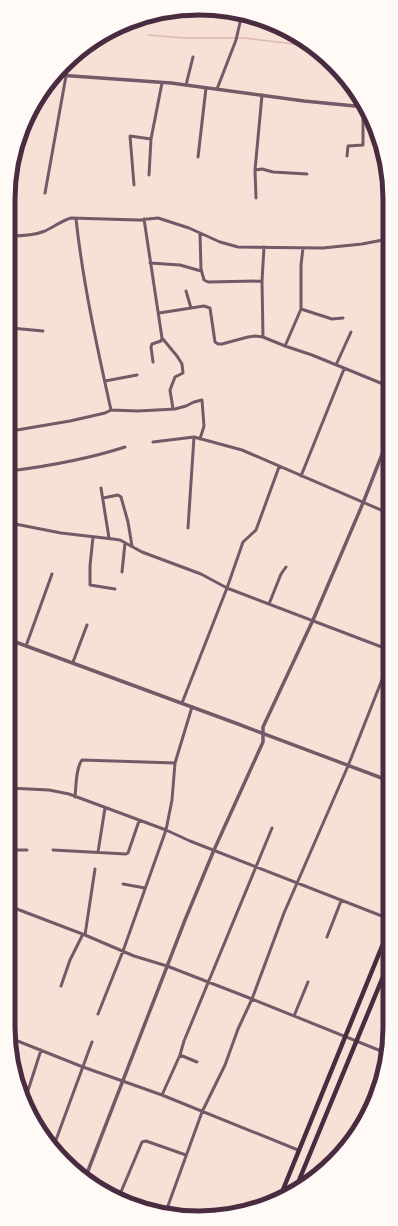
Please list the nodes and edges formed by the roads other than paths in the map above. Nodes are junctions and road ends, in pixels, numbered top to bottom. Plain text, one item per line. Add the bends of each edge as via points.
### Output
1 (241, 20) edge
2 (193, 57) dead end
3 (63, 76) edge
4 (66, 76) junction
5 (162, 83) junction
6 (186, 85) junction
7 (206, 88) junction
8 (217, 89) junction
9 (262, 95) junction
10 (358, 106) edge
11 (364, 118) edge
12 (151, 138) junction
13 (347, 156) dead end
14 (198, 157) dead end
15 (255, 170) junction
16 (307, 174) dead end
17 (149, 175) dead end
18 (134, 185) dead end
19 (45, 192) dead end
20 (256, 198) dead end
21 (76, 219) junction
22 (144, 219) junction
23 (200, 234) junction
24 (15, 236) edge
25 (383, 240) edge
26 (264, 247) junction
27 (303, 248) junction
28 (150, 263) junction
29 (201, 271) junction
30 (262, 281) junction
31 (186, 291) dead end
32 (191, 308) junction
33 (301, 309) junction
34 (159, 313) junction
35 (343, 318) dead end
36 (15, 328) edge
37 (43, 331) dead end
38 (351, 332) dead end
39 (263, 337) junction
40 (162, 338) junction
41 (285, 346) junction
42 (153, 362) dead end
43 (336, 366) junction
44 (344, 369) junction
45 (137, 375) dead end
46 (105, 381) junction
47 (383, 384) edge
48 (173, 409) junction
49 (112, 410) junction
50 (15, 430) edge
51 (194, 437) junction
52 (200, 439) junction
53 (153, 442) dead end
54 (125, 448) dead end
55 (383, 452) edge
56 (279, 467) junction
57 (15, 470) edge
58 (301, 476) junction
59 (101, 488) dead end
60 (103, 498) junction
61 (363, 503) junction
62 (383, 511) edge
63 (15, 525) edge
64 (188, 528) dead end
65 (93, 537) junction
66 (109, 538) junction
67 (125, 543) junction
68 (132, 546) junction
69 (286, 567) dead end
70 (122, 572) dead end
71 (52, 574) dead end
72 (227, 588) junction
73 (115, 589) dead end
74 (269, 604) junction
75 (313, 620) junction
76 (87, 625) dead end
77 (15, 642) edge
78 (26, 646) junction
79 (383, 647) edge
80 (73, 662) junction
81 (383, 677) edge
82 (182, 703) junction
83 (192, 707) junction
84 (264, 734) junction
85 (175, 763) junction
86 (348, 766) junction
87 (383, 779) edge
88 (15, 788) edge
89 (75, 797) junction
90 (105, 808) junction
91 (139, 821) junction
92 (272, 828) dead end
93 (166, 830) junction
94 (15, 850) edge
95 (27, 850) dead end
96 (53, 850) dead end
97 (214, 850) junction
98 (98, 852) junction
99 (255, 866) junction
100 (95, 869) dead end
101 (123, 884) dead end
102 (298, 884) junction
103 (145, 888) junction
104 (341, 901) junction
105 (15, 909) edge
106 (383, 917) edge
107 (84, 935) junction
108 (327, 937) dead end
109 (383, 944) edge
110 (123, 951) junction
111 (167, 966) junction
112 (383, 974) edge
113 (208, 982) junction
114 (308, 982) dead end
115 (61, 986) dead end
116 (252, 999) junction
117 (98, 1014) dead end
118 (294, 1016) junction
119 (345, 1035) junction
120 (15, 1040) edge
121 (356, 1040) junction
122 (92, 1042) dead end
123 (41, 1050) junction
124 (381, 1051) edge
125 (180, 1055) junction
126 (197, 1062) dead end
127 (83, 1067) junction
128 (123, 1080) junction
129 (27, 1093) edge
130 (162, 1095) junction
131 (202, 1112) junction
132 (55, 1141) edge
133 (298, 1150) junction
134 (186, 1155) junction
135 (87, 1173) edge
136 (298, 1182) edge
137 (282, 1191) edge
138 (120, 1193) edge
139 (167, 1208) edge

1 - 8 street via 236,40
2 - 6 street
3 - 4 street
4 - 5 street
4 - 19 street
5 - 6 street
5 - 12 street
6 - 7 street
7 - 8 street
7 - 14 street
8 - 9 street
9 - 10 street
9 - 15 street
11 - 13 street via 364,144 348,146
12 - 17 street
12 - 18 street via 130,136
15 - 16 street
15 - 20 street
21 - 22 street
21 - 24 street via 64,220 36,234
21 - 46 street
22 - 23 street via 158,218
22 - 28 street
23 - 26 street via 231,246
23 - 29 street
25 - 27 street
26 - 27 street
26 - 30 street
27 - 33 street
28 - 29 street via 180,265
28 - 34 street
29 - 30 street via 204,280 208,282
30 - 39 street
31 - 32 street
32 - 34 street
32 - 39 street via 210,308 215,342 218,344 255,336
33 - 35 street via 332,319
33 - 41 street
34 - 40 street
36 - 37 street
38 - 43 street
39 - 41 street
40 - 42 street via 161,341 152,344
40 - 48 street via 182,364 183,372 175,377 170,390
41 - 43 street
43 - 44 street
44 - 47 street
44 - 58 street
45 - 46 street
46 - 49 street
48 - 49 street
48 - 52 street via 202,400 204,426
49 - 50 street via 70,421
51 - 52 street
51 - 53 street
51 - 64 street
52 - 56 street via 242,450
54 - 57 street via 101,455
55 - 61 street
56 - 58 street
56 - 72 street via 256,530 243,542
58 - 61 street
59 - 60 street
60 - 66 street
60 - 68 street via 118,495 121,497
61 - 62 street
61 - 75 street
63 - 65 street
65 - 66 street
65 - 73 street via 90,585
66 - 67 street
67 - 68 street
67 - 70 street
68 - 72 street
69 - 74 street
71 - 78 street
72 - 74 street
72 - 82 street
74 - 75 street
75 - 79 street
75 - 84 street via 263,727
76 - 80 street
77 - 78 street
78 - 80 street
80 - 82 street
81 - 86 street
82 - 83 street
83 - 84 street
83 - 85 street
84 - 86 street
84 - 97 street via 263,742
85 - 89 street via 82,760 78,768
85 - 93 street
86 - 87 street
86 - 102 street
88 - 89 street via 63,792
89 - 90 street
90 - 91 street
90 - 98 street
91 - 93 street
91 - 98 street via 127,854
92 - 99 street
93 - 97 street
93 - 103 street
94 - 95 street
96 - 98 street
97 - 99 street
97 - 111 street
99 - 102 street
99 - 113 street
100 - 107 street
101 - 103 street
102 - 104 street
102 - 116 street via 284,913
103 - 110 street
104 - 106 street
104 - 108 street
105 - 107 street
107 - 110 street
107 - 115 street via 70,960
109 - 119 highway
110 - 111 street
110 - 117 street
111 - 113 street
111 - 128 street
112 - 121 highway
113 - 116 street
113 - 125 street
114 - 118 street
116 - 118 street
116 - 131 street via 225,1065
118 - 119 street
119 - 121 street
119 - 133 highway
120 - 123 street
121 - 124 street
121 - 136 highway
122 - 127 street
123 - 127 street
123 - 129 street
125 - 126 street
125 - 130 street
127 - 128 street
127 - 132 street
128 - 130 street
128 - 135 street
130 - 131 street
131 - 133 street
131 - 134 street
133 - 137 highway
134 - 138 street via 146,1141 142,1142
134 - 139 street

